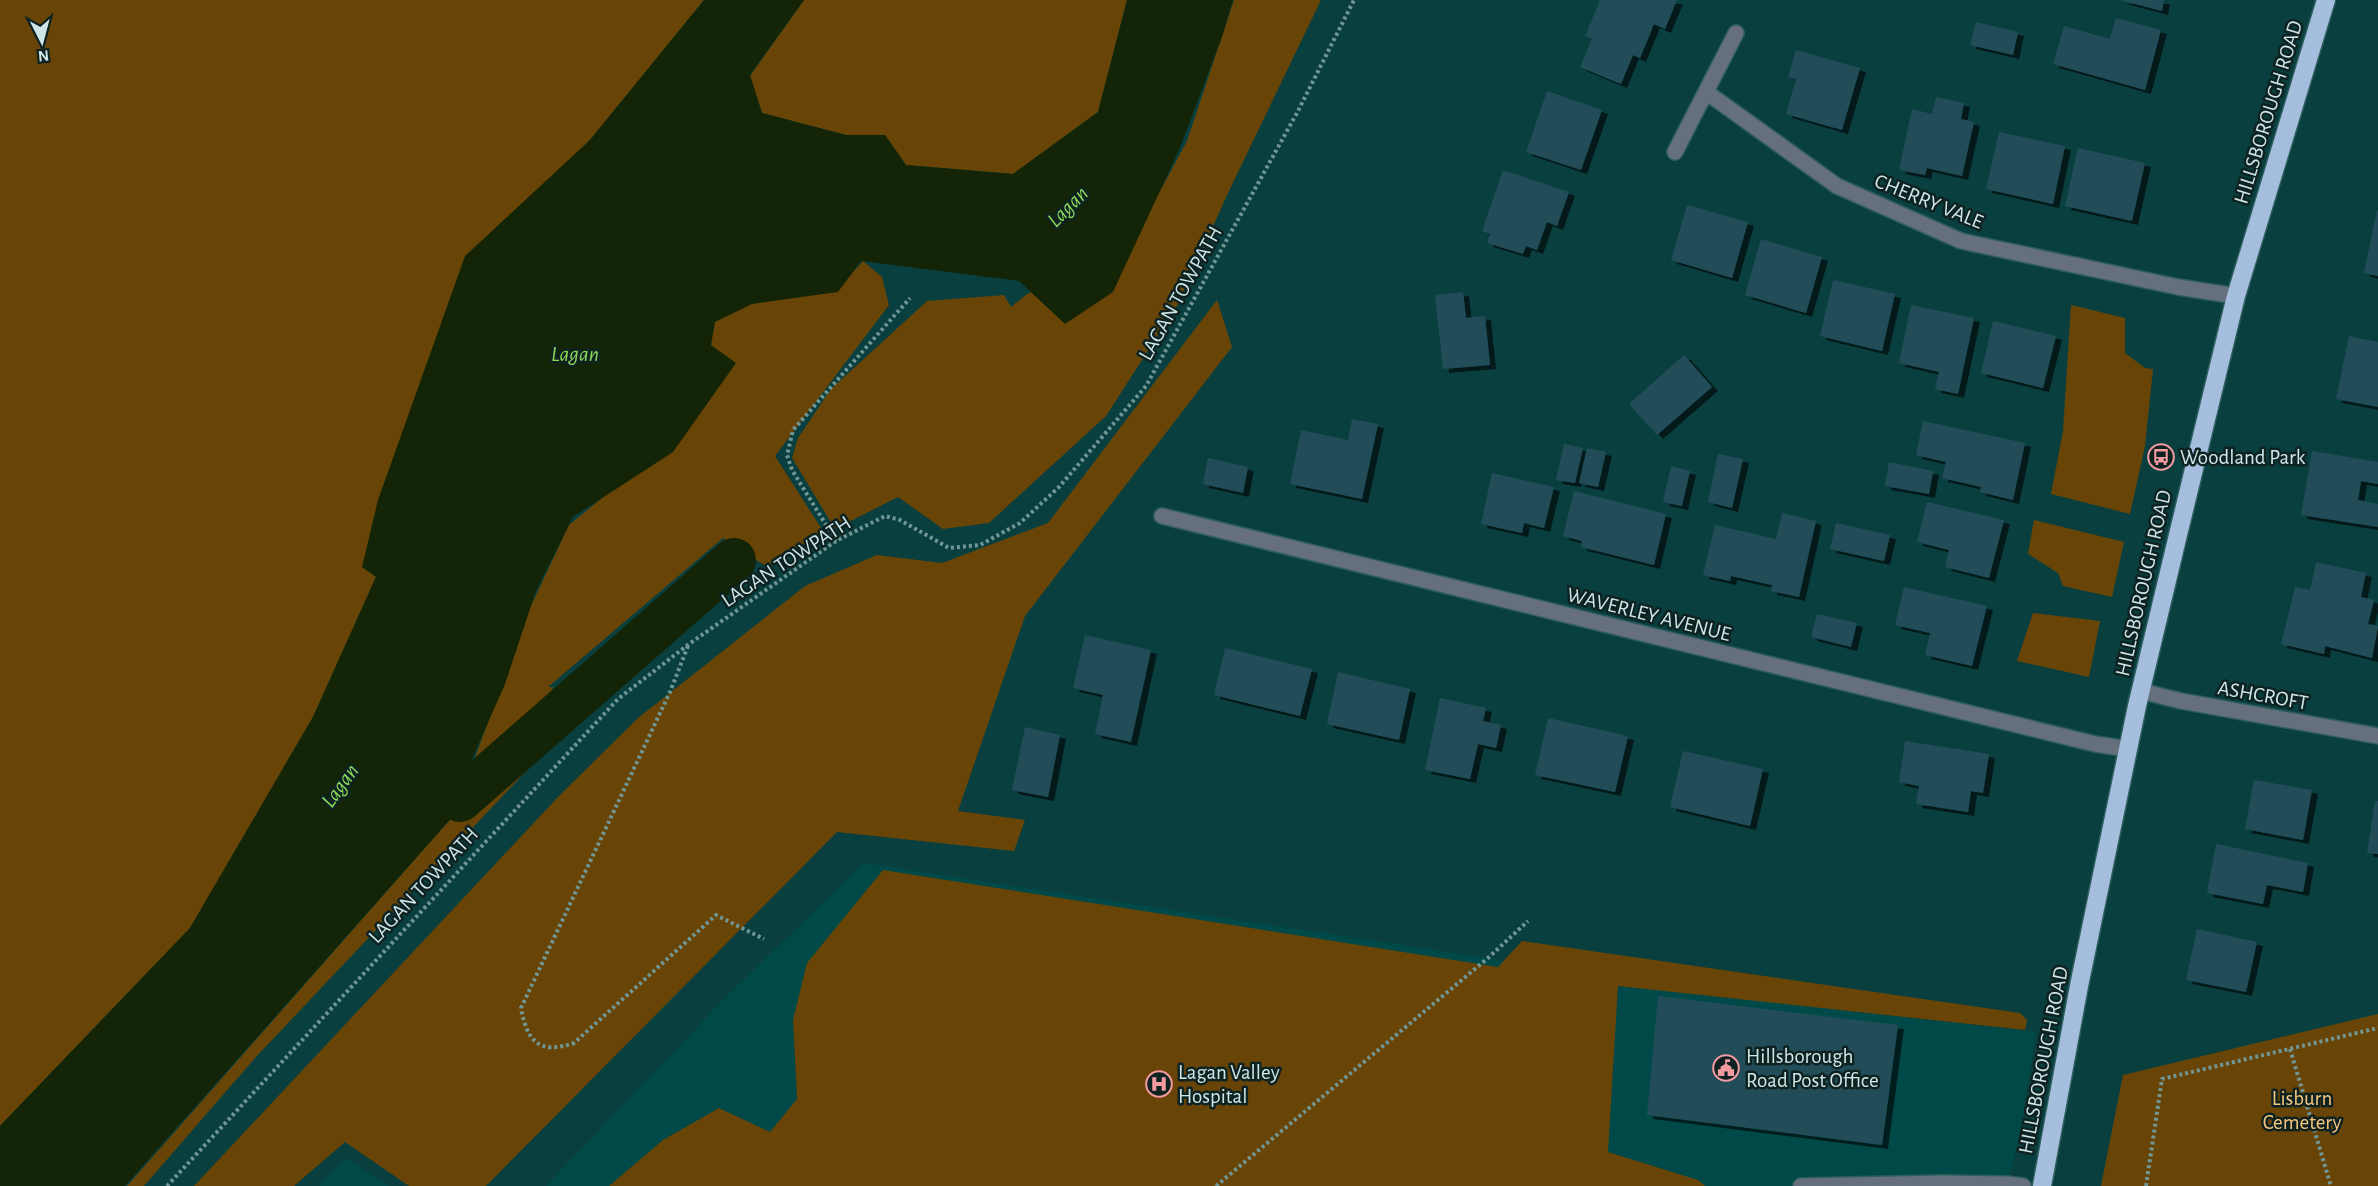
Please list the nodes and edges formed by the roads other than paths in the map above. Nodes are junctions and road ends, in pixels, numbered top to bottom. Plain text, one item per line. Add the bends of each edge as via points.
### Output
1 (2326, 0) edge
2 (1736, 33) dead end
3 (1706, 92) junction
4 (1675, 152) dead end
5 (2236, 296) junction
6 (1162, 516) dead end
7 (2141, 691) junction
8 (2378, 736) edge
9 (2128, 749) junction
10 (1800, 1186) edge
11 (2024, 1186) edge
12 (2042, 1186) edge

1 - 5 highway, HILLSBOROUGH ROAD
2 - 3 street
3 - 4 street
3 - 5 street, CHERRY VALE via 1837,186 1960,241
5 - 7 highway, HILLSBOROUGH ROAD
6 - 9 street, WAVERLEY AVENUE
7 - 8 street, ASHCROFT
7 - 9 highway, HILLSBOROUGH ROAD
9 - 12 highway, HILLSBOROUGH ROAD
10 - 11 street

